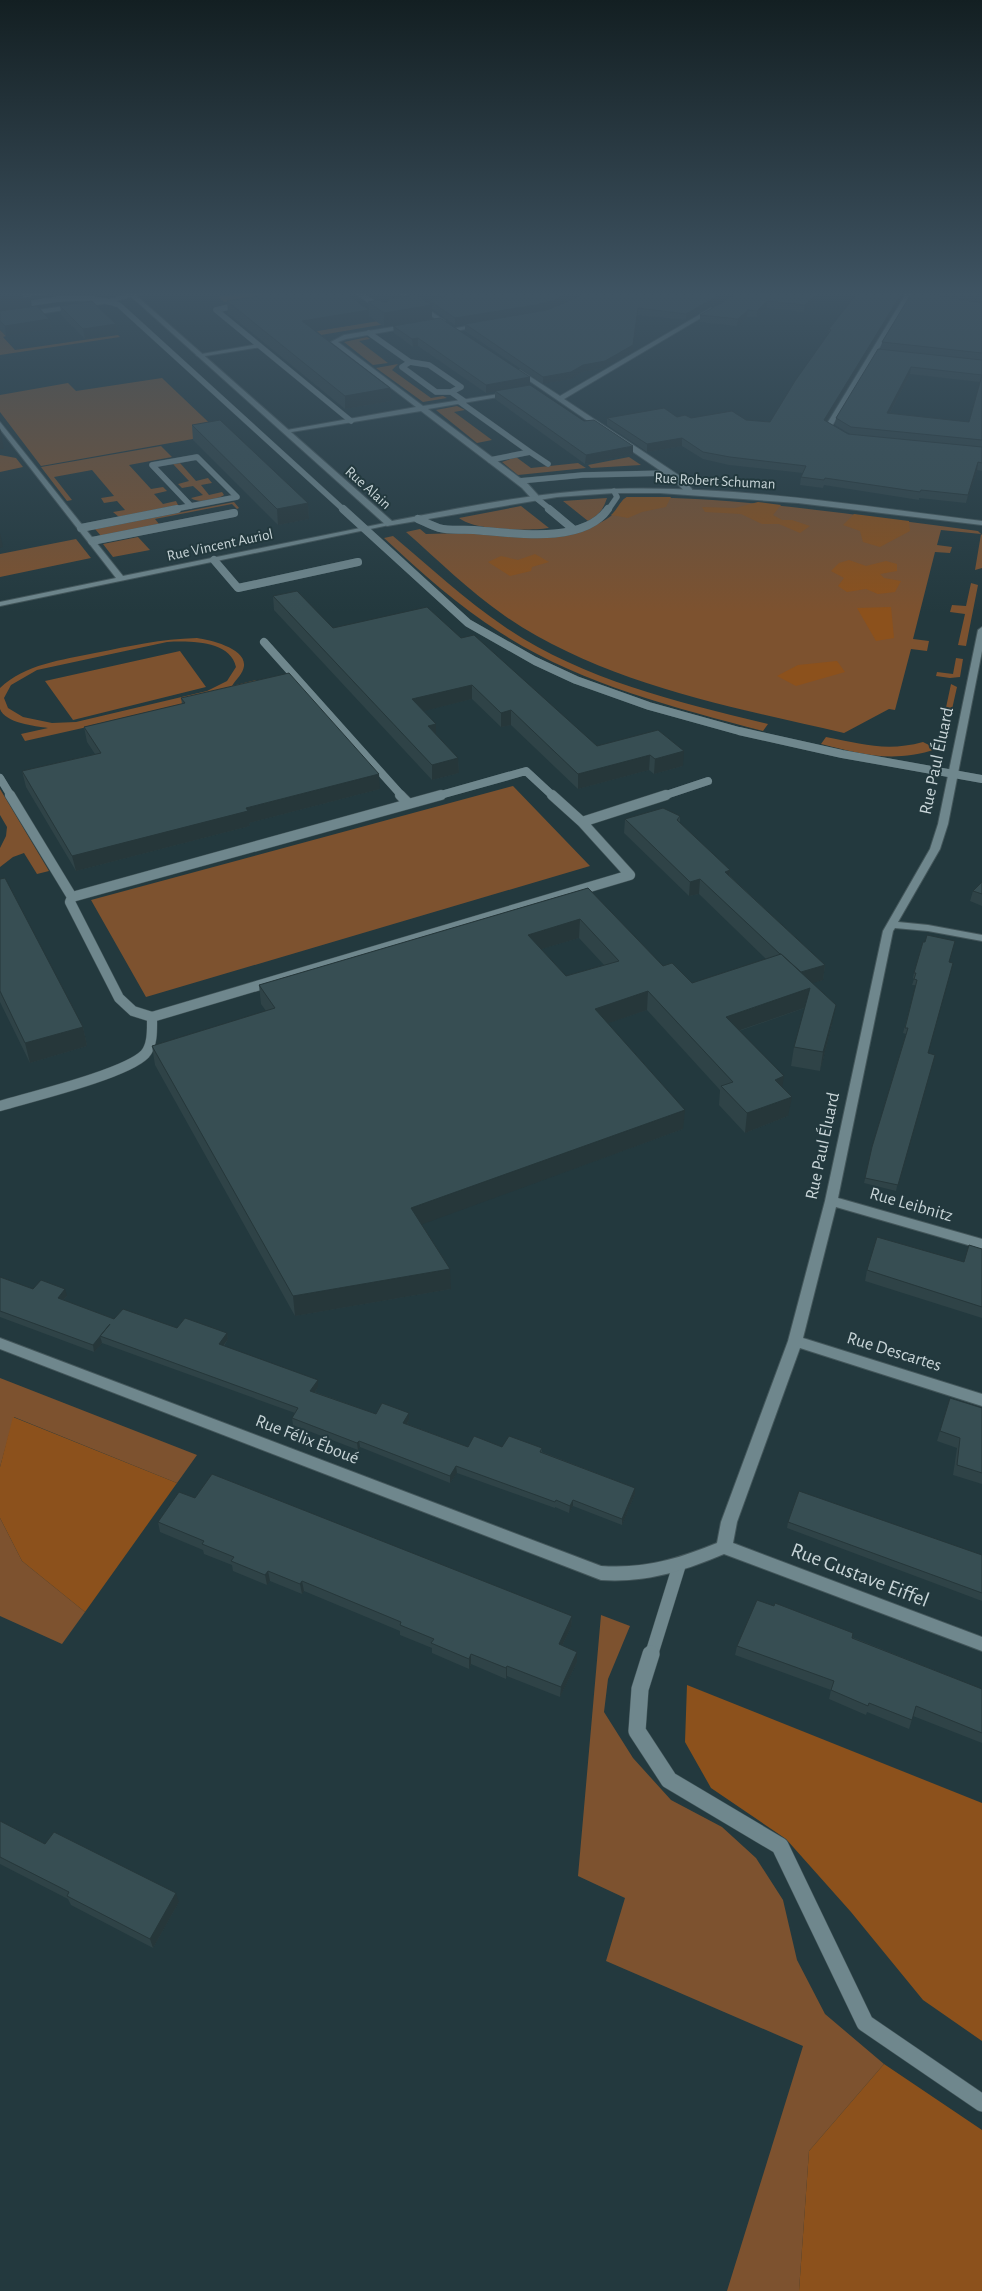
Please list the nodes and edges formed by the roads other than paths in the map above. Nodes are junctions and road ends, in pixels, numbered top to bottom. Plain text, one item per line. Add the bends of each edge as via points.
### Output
1 (221, 398) edge
2 (248, 398) edge
3 (323, 398) edge
4 (406, 398) edge
5 (458, 398) edge
6 (481, 398) edge
7 (846, 398) edge
8 (560, 399) edge
9 (462, 401) junction
10 (421, 409) junction
11 (351, 421) junction
12 (0, 424) edge
13 (287, 432) junction
14 (847, 438) edge
15 (530, 452) junction
16 (490, 460) junction
17 (548, 464) dead end
18 (669, 473) junction
19 (518, 481) junction
20 (614, 491) junction
21 (689, 491) junction
22 (535, 497) junction
23 (191, 506) junction
24 (234, 513) dead end
25 (446, 513) joint
26 (418, 519) junction
27 (982, 523) edge
28 (390, 524) junction
29 (81, 528) junction
30 (364, 529) junction
31 (573, 529) junction
32 (92, 541) junction
33 (214, 560) junction
34 (358, 562) dead end
35 (121, 579) junction
36 (0, 604) edge
37 (982, 630) edge
38 (264, 642) dead end
39 (954, 775) junction
40 (0, 778) edge
41 (982, 779) edge
42 (708, 781) dead end
43 (408, 803) junction
44 (582, 822) junction
45 (72, 896) junction
46 (892, 925) junction
47 (982, 938) edge
48 (152, 1017) junction
49 (0, 1106) edge
50 (830, 1201) junction
51 (982, 1244) edge
52 (795, 1341) junction
53 (0, 1343) edge
54 (982, 1400) edge
55 (724, 1547) junction
56 (679, 1566) junction
57 (982, 1644) edge
58 (982, 2103) edge

1 - 30 lane
2 - 13 street, Rue Alain
3 - 11 lane
4 - 10 street
5 - 9 lane
6 - 9 street
7 - 14 street via 828,427
8 - 18 street
9 - 10 street
9 - 15 lane
10 - 11 street
10 - 16 street
11 - 13 street
12 - 29 street
13 - 28 street, Rue Alain
15 - 16 lane
15 - 17 lane
16 - 19 street
18 - 19 lane via 583,475
18 - 21 street
19 - 22 street
20 - 21 street, Rue Robert Schuman
20 - 22 street, Rue Robert Schuman
20 - 31 lane via 617,497 603,517
21 - 27 street, Rue Robert Schuman
22 - 25 street, Rue Robert Schuman
22 - 31 lane
23 - 23 lane via 237,497 196,457 152,465
23 - 29 lane
24 - 32 lane
25 - 26 street, Rue Vincent Auriol
26 - 28 street, Rue Vincent Auriol
26 - 31 lane via 440,528 524,534
28 - 30 street, Rue Vincent Auriol
29 - 32 street
30 - 33 street, Rue Vincent Auriol
30 - 39 lane via 468,623 558,672 659,710 768,739 882,764
32 - 35 street
33 - 34 lane via 238,588
33 - 35 street, Rue Vincent Auriol
35 - 36 street, Rue Vincent Auriol
37 - 39 street, Rue Paul Éluard
38 - 43 lane
39 - 41 lane
39 - 46 street, Rue Paul Éluard via 935,849
40 - 45 lane
42 - 44 lane
43 - 44 lane via 526,771
43 - 45 lane
44 - 48 lane via 630,875
45 - 48 lane via 70,902 119,998 133,1011
46 - 47 street
46 - 50 street, Rue Paul Éluard via 888,931
48 - 49 lane via 152,1038 145,1055 117,1070
50 - 51 street, Rue Leibnitz
50 - 52 street, Rue Paul Éluard
52 - 54 street, Rue Descartes
52 - 55 street, Rue Paul Éluard via 729,1522
53 - 56 street, Rue Félix Éboué via 601,1573 627,1576
55 - 56 street
55 - 57 street, Rue Gustave Eiffel
56 - 58 lane via 640,1689 638,1732 669,1780 780,1846 865,2023

